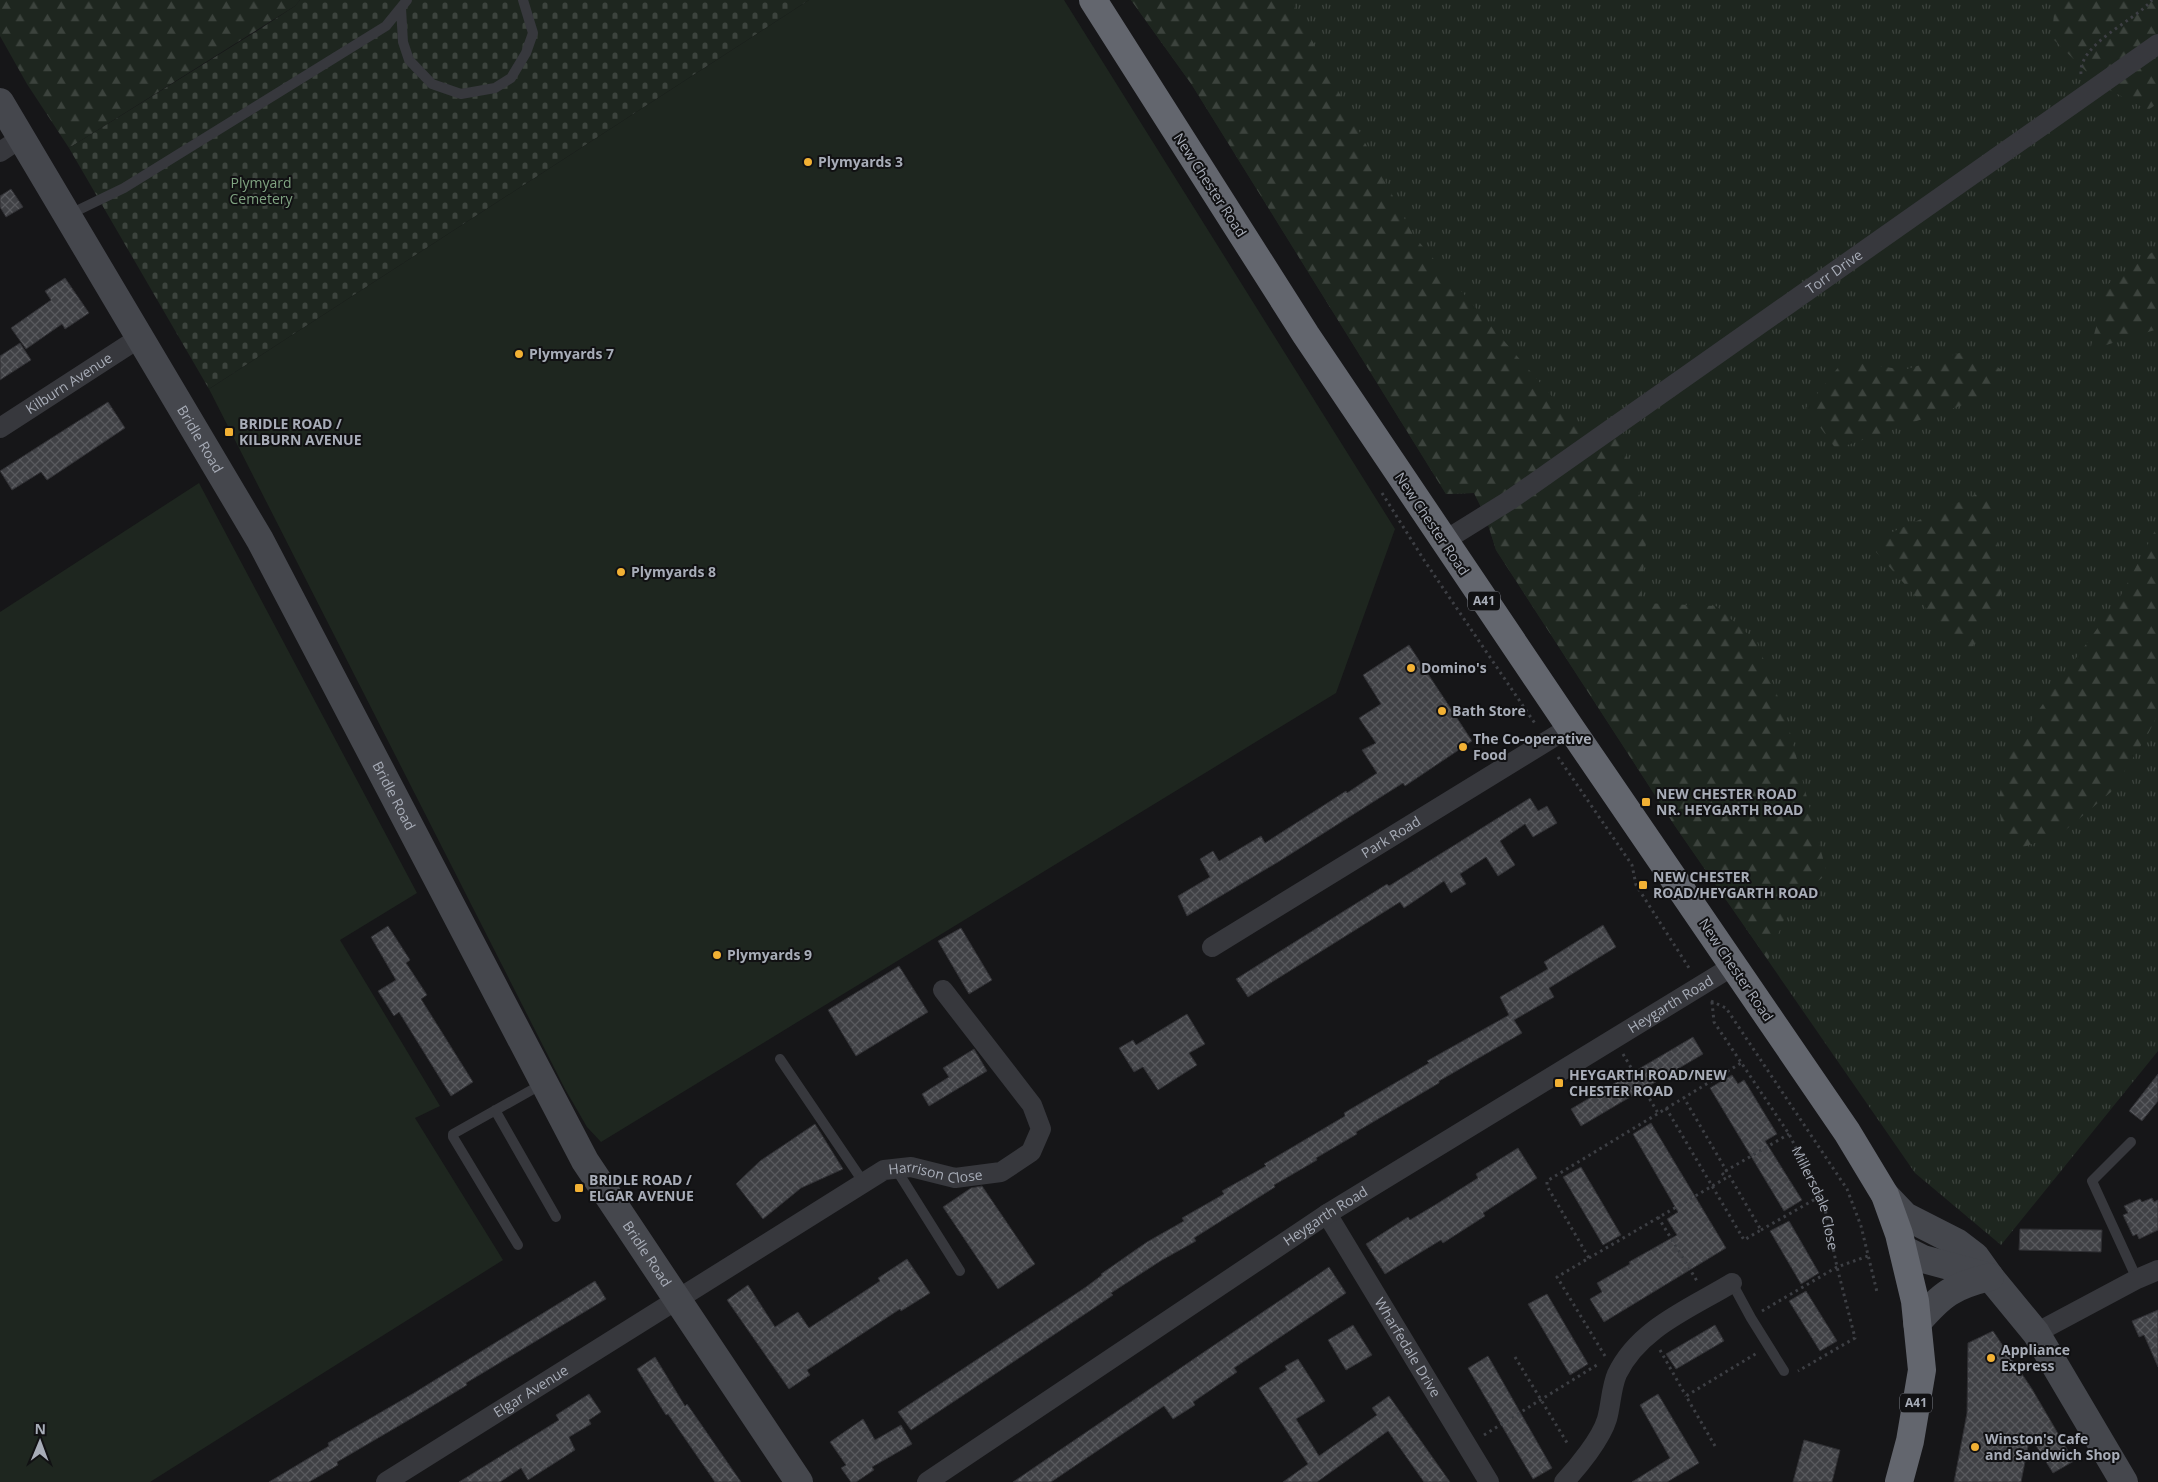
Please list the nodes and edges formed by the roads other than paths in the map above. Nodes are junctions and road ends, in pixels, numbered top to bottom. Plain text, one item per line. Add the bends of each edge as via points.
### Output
1 (523, 0) edge
2 (1093, 0) edge
3 (404, 4) edge
4 (2158, 44) edge
5 (0, 102) edge
6 (11, 145) edge
7 (67, 216) junction
8 (139, 338) junction
9 (0, 428) edge
10 (1444, 541) junction
11 (1570, 728) junction
12 (1212, 947) dead end
13 (1733, 966) junction
14 (943, 990) dead end
15 (780, 1059) dead end
16 (544, 1082) junction
17 (495, 1110) junction
18 (2131, 1142) dead end
19 (896, 1169) junction
20 (864, 1183) junction
21 (1885, 1195) junction
22 (1326, 1214) junction
23 (556, 1217) dead end
24 (518, 1245) dead end
25 (1903, 1249) junction
26 (960, 1270) dead end
27 (2158, 1270) edge
28 (1990, 1277) junction
29 (2137, 1278) junction
30 (1732, 1283) joint
31 (677, 1302) junction
32 (1917, 1323) junction
33 (2036, 1333) junction
34 (1784, 1371) road end
35 (386, 1482) edge
36 (799, 1482) edge
37 (927, 1482) edge
38 (1489, 1482) edge
39 (1564, 1482) edge
40 (1899, 1482) edge
41 (2124, 1482) edge

1 - 3 lane via 533,33 511,78 494,88 462,94 432,84 409,60 403,42
2 - 10 highway, New Chester Road / A41 via 1306,335
3 - 7 lane via 386,26 256,108 124,188
4 - 10 street, Torr Drive via 1510,500
5 - 6 street, Bridle Road
6 - 7 street, Bridle Road
7 - 8 street, Bridle Road
8 - 9 street, Kilburn Avenue
8 - 16 street, Bridle Road via 260,540
10 - 11 highway, New Chester Road / A41
11 - 12 street, Park Road
11 - 13 highway, New Chester Road / A41
13 - 21 highway, New Chester Road / A41 via 1847,1132
13 - 22 street, Heygarth Road
14 - 19 street, Harrison Close via 1032,1105 1041,1129 1031,1152 1001,1172 955,1178 911,1167
15 - 20 lane
16 - 17 lane
16 - 31 street, Bridle Road via 586,1161
17 - 23 lane
17 - 24 lane via 456,1132 453,1137
18 - 29 lane via 2092,1181
19 - 20 street, Harrison Close via 884,1170
19 - 26 lane
20 - 31 street, Harrison Close
21 - 25 highway, New Chester Road / A41
21 - 28 street via 1905,1216 1975,1256
22 - 37 street, Heygarth Road
22 - 38 street, Wharfedale Drive
25 - 28 street via 1923,1259
25 - 32 highway, New Chester Road / A41
27 - 29 street
28 - 32 street via 1953,1289 1936,1301
28 - 33 street
29 - 33 street
30 - 34 lane
30 - 39 street via 1650,1332 1632,1350 1616,1376 1606,1422 1580,1465
31 - 35 street, Elgar Avenue
31 - 36 street, Bridle Road
32 - 40 highway, New Chester Road / A41 via 1922,1370 1910,1441
33 - 41 street

